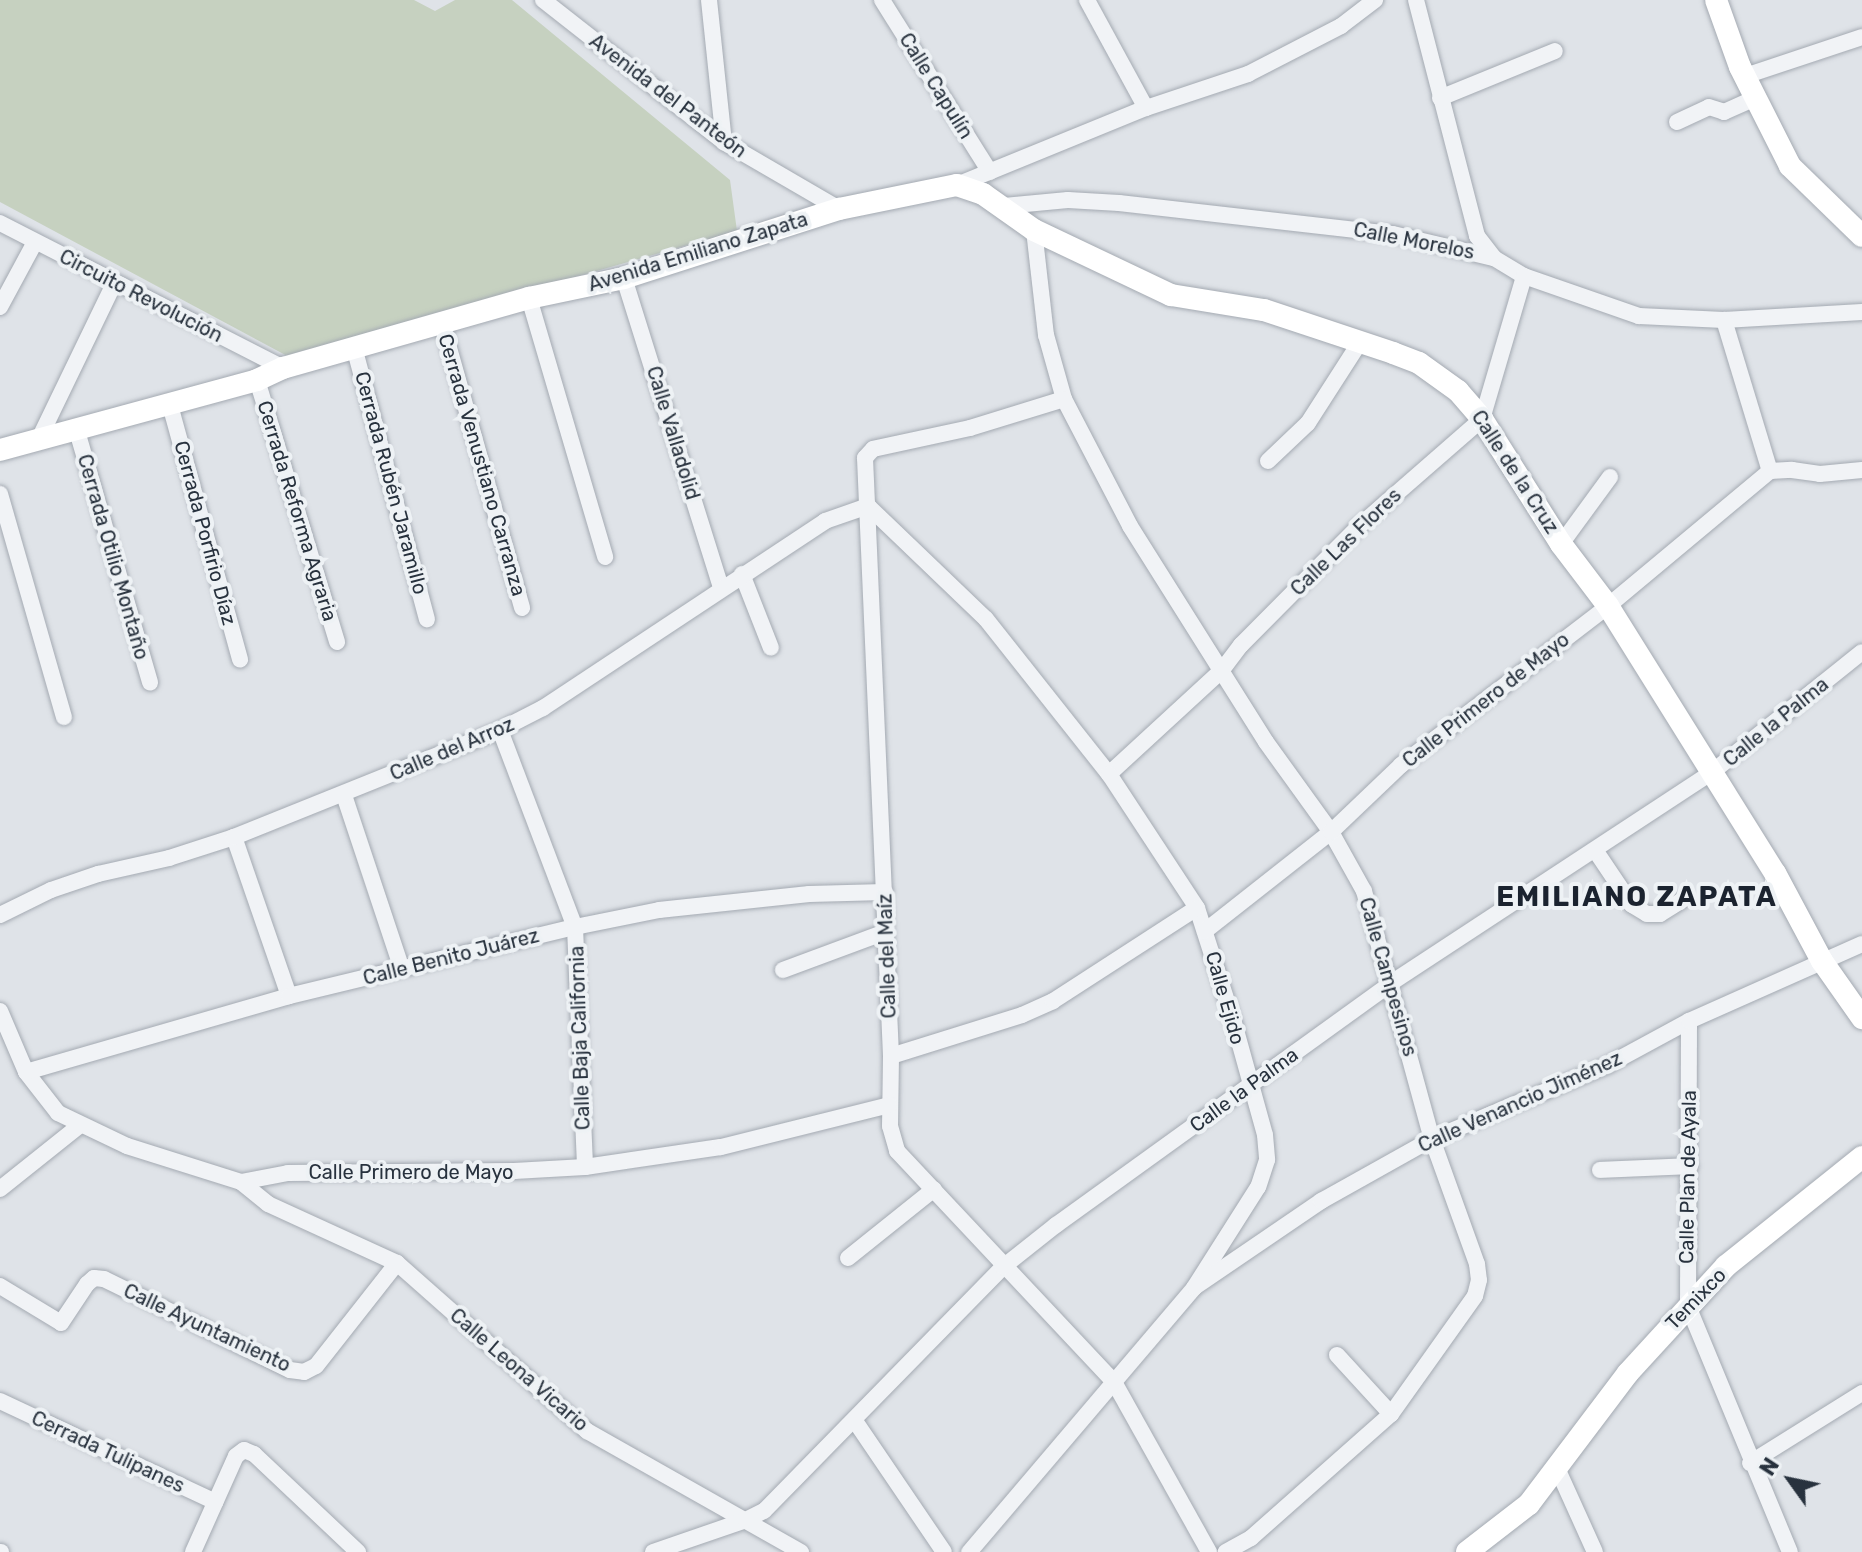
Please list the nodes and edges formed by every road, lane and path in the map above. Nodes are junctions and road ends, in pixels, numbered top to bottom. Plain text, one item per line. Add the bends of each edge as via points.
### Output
1 (543, 0) edge
2 (709, 0) edge
3 (882, 0) edge
4 (1087, 0) edge
5 (1375, 0) edge
6 (1416, 0) edge
7 (1716, 0) edge
8 (1862, 37) edge
9 (1555, 51) dead end
10 (1745, 76) junction
11 (1440, 98) junction
12 (1755, 98) junction
13 (1146, 108) junction
14 (1677, 122) dead end
15 (724, 142) junction
16 (990, 172) junction
17 (957, 185) junction
18 (1004, 206) junction
19 (839, 209) junction
20 (0, 223) edge
21 (1034, 230) junction
22 (1862, 236) edge
23 (35, 242) junction
24 (1494, 258) junction
25 (1524, 276) junction
26 (624, 278) junction
27 (114, 284) junction
28 (529, 298) junction
29 (0, 307) edge
30 (1862, 312) edge
31 (1724, 320) junction
32 (442, 323) junction
33 (1360, 342) junction
34 (354, 347) junction
35 (283, 368) junction
36 (257, 380) junction
37 (1064, 399) junction
38 (170, 405) junction
39 (1482, 419) junction
40 (77, 431) junction
41 (38, 441) junction
42 (0, 450) edge
43 (1268, 461) dead end
44 (1862, 470) edge
45 (1770, 471) junction
46 (1610, 477) dead end
47 (0, 494) edge
48 (868, 506) junction
49 (1561, 544) junction
50 (605, 557) dead end
51 (742, 574) junction
52 (721, 587) junction
53 (1608, 606) junction
54 (522, 608) dead end
55 (427, 619) dead end
56 (337, 642) dead end
57 (771, 648) dead end
58 (1862, 652) edge
59 (240, 660) dead end
60 (1222, 670) junction
61 (150, 683) dead end
62 (64, 717) dead end
63 (500, 730) junction
64 (1711, 773) junction
65 (1109, 774) junction
66 (344, 795) junction
67 (1331, 832) junction
68 (234, 837) junction
69 (1595, 850) junction
70 (885, 892) junction
71 (1682, 900) dead end
72 (1197, 908) junction
73 (0, 915) edge
74 (575, 927) junction
75 (1205, 931) junction
76 (885, 932) junction
77 (1862, 944) edge
78 (1822, 961) junction
79 (402, 969) junction
80 (783, 970) dead end
81 (1391, 983) junction
82 (289, 996) junction
83 (0, 1011) edge
84 (1862, 1018) edge
85 (1689, 1021) junction
86 (891, 1056) junction
87 (26, 1072) junction
88 (1249, 1088) junction
89 (889, 1105) junction
90 (79, 1126) junction
91 (1432, 1139) junction
92 (1862, 1157) edge
93 (1690, 1166) junction
94 (585, 1167) junction
95 (1600, 1170) dead end
96 (241, 1182) junction
97 (0, 1189) edge
98 (934, 1189) junction
99 (848, 1258) dead end
100 (397, 1263) junction
101 (1003, 1267) junction
102 (0, 1286) edge
103 (1194, 1288) junction
104 (1688, 1306) junction
105 (1337, 1355) dead end
106 (1114, 1382) junction
107 (1862, 1393) edge
108 (0, 1401) edge
109 (1391, 1414) junction
110 (855, 1421) junction
111 (1750, 1463) junction
112 (1557, 1468) junction
113 (216, 1502) junction
114 (746, 1520) junction
115 (193, 1552) edge
116 (358, 1552) edge
117 (653, 1552) edge
118 (801, 1552) edge
119 (944, 1552) edge
120 (969, 1552) edge
121 (1209, 1552) edge
122 (1226, 1552) edge
123 (1467, 1552) edge
124 (1595, 1552) edge
125 (1790, 1552) edge

1 - 15 street, Avenida del Panteón
2 - 15 street
3 - 16 street, Calle Capulín
4 - 13 street
5 - 13 street, Avenida Emiliano Zapata via 1290,55
6 - 11 street
7 - 10 main road
8 - 10 street
9 - 11 street
10 - 12 main road
11 - 24 street via 1477,236
12 - 14 street via 1724,112 1709,107
12 - 22 main road via 1790,166
13 - 16 street, Avenida Emiliano Zapata
15 - 19 street, Avenida del Panteón
16 - 17 street, Avenida Emiliano Zapata
17 - 18 main road, Calle de la Cruz
17 - 19 main road, Avenida Emiliano Zapata
18 - 21 main road, Calle de la Cruz
18 - 24 street, Calle Morelos via 1068,200 1172,208 1393,234
19 - 26 main road, Avenida Emiliano Zapata
20 - 23 street, Circuito Revolución
21 - 33 main road, Calle de la Cruz via 1171,295 1264,310
21 - 37 street, Calle Campesinos via 1046,335
23 - 27 street, Circuito Revolución
23 - 29 street
24 - 25 street, Calle Morelos
25 - 31 street, Calle Morelos via 1639,316
25 - 39 street
26 - 28 main road, Avenida Emiliano Zapata
26 - 52 street, Calle Valladolid
27 - 35 street, Circuito Revolución
27 - 41 street
28 - 32 main road, Avenida Emiliano Zapata
28 - 50 street
30 - 31 street, Calle Morelos
31 - 45 street
32 - 34 main road, Avenida Emiliano Zapata
32 - 54 street, Cerrada Venustiano Carranza
33 - 39 main road, Calle de la Cruz via 1440,376
33 - 43 street via 1308,423
34 - 35 main road, Avenida Emiliano Zapata
34 - 55 street, Cerrada Rubén Jaramillo
35 - 36 main road, Avenida Emiliano Zapata
36 - 38 main road, Avenida Emiliano Zapata
36 - 56 street, Cerrada Reforma Agraria
37 - 48 street, Calle del Maíz via 970,428 873,449 865,458
37 - 60 street, Calle Campesinos via 1130,526
38 - 40 main road, Avenida Emiliano Zapata
38 - 59 street, Cerrada Porfirio Díaz
39 - 49 main road, Calle de la Cruz
39 - 60 street, Calle Las Flores via 1357,528
40 - 41 main road, Avenida Emiliano Zapata
40 - 61 street, Cerrada Otilio Montaño
41 - 42 main road, Avenida Emiliano Zapata
44 - 45 street
45 - 53 street, Calle Primero de Mayo
46 - 49 street
47 - 62 street
48 - 51 street, Calle del Arroz via 825,521
48 - 65 street, Calle Ejido via 986,619
48 - 70 street, Calle del Maíz
49 - 53 main road, Calle de la Cruz
51 - 52 street, Calle del Arroz
51 - 57 street
52 - 63 street, Calle del Arroz via 543,708
53 - 64 main road, Calle de la Cruz
53 - 67 street, Calle Primero de Mayo via 1401,765
58 - 64 street, Calle la Palma
60 - 65 street, Calle Las Flores
60 - 67 street, Calle Campesinos
63 - 66 street, Calle del Arroz
63 - 74 street, Calle Baja California
64 - 69 street, Calle la Palma
64 - 78 main road, Calle de la Cruz via 1775,873
65 - 72 street, Calle Ejido
66 - 68 street, Calle del Arroz
66 - 79 street
67 - 75 street, Calle Primero de Mayo
67 - 81 street, Calle Campesinos via 1364,891
68 - 73 street, Calle del Arroz via 98,874
68 - 82 street
69 - 71 street via 1632,905 1647,914 1660,914
69 - 81 street, Calle la Palma
70 - 74 street, Calle Benito Juárez via 809,894 659,910
70 - 76 street, Calle del Maíz
72 - 75 street, Calle Ejido
72 - 86 street via 1053,1001
74 - 79 street, Calle Benito Juárez
74 - 94 street, Calle Baja California
75 - 88 street, Calle Ejido
76 - 80 street
76 - 86 street, Calle del Maíz
77 - 78 street, Calle Venancio Jiménez
78 - 84 main road, Calle de la Cruz
78 - 85 street, Calle Venancio Jiménez
79 - 82 street, Calle Benito Juárez
81 - 88 street, Calle la Palma
81 - 91 street, Calle Campesinos
82 - 87 street, Calle Benito Juárez
83 - 87 street, Calle Primero de Mayo
85 - 91 street, Calle Venancio Jiménez via 1608,1065
85 - 93 street, Calle Plan de Ayala
86 - 89 street, Calle del Maíz
87 - 90 street, Calle Primero de Mayo via 50,1104
88 - 101 street, Calle la Palma
88 - 103 street, Calle Ejido via 1265,1135 1267,1160 1258,1187
89 - 94 street, Calle Primero de Mayo via 721,1147
89 - 98 street, Calle del Maíz via 897,1151
90 - 96 street, Calle Primero de Mayo
90 - 97 street
91 - 103 street, Calle Venancio Jiménez via 1321,1201
91 - 109 street, Calle Campesinos via 1479,1280 1475,1296
92 - 104 main road, Temixco via 1726,1266
93 - 95 street
93 - 104 street, Calle Plan de Ayala
94 - 96 street, Calle Primero de Mayo via 288,1173
96 - 100 street, Calle Leona Vicario via 268,1204
98 - 99 street
98 - 101 street, Calle del Maíz
100 - 102 street, Calle Ayuntamiento via 316,1366 304,1372 290,1370 104,1279 87,1284 61,1323
100 - 114 street, Calle Leona Vicario via 587,1431
101 - 106 street, Calle del Maíz
101 - 110 street, Calle la Palma
103 - 106 street, Calle Ejido
104 - 111 street, Calle Plan de Ayala
104 - 112 main road, Temixco via 1628,1373
105 - 109 street
106 - 120 street, Calle Ejido
106 - 121 street, Calle del Maíz
107 - 111 street
108 - 113 street, Cerrada Tulipanes
109 - 122 street, Calle Campesinos via 1251,1538
110 - 114 street, Calle la Palma via 764,1511
110 - 119 street
111 - 125 street, Calle Plan de Ayala
112 - 123 main road, Temixco via 1529,1504
112 - 124 street
113 - 115 street
113 - 116 street via 236,1456 244,1450
114 - 117 street, Calle la Palma
114 - 118 street, Calle Leona Vicario

